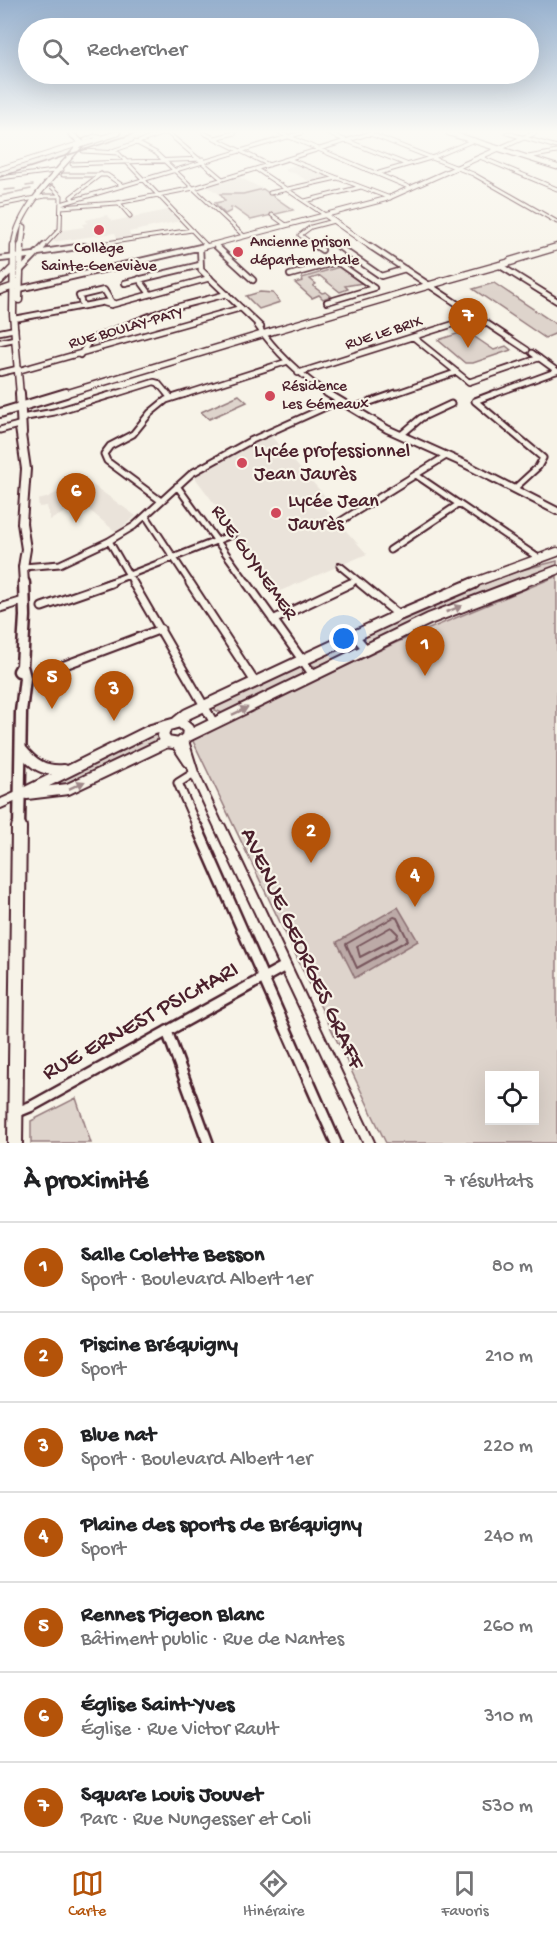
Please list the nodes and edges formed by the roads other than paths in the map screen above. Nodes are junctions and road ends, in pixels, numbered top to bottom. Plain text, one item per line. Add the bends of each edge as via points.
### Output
1 (50, 186) edge
2 (85, 186) edge
3 (122, 186) edge
4 (150, 186) edge
5 (199, 186) edge
6 (283, 186) edge
7 (299, 186) edge
8 (407, 186) edge
9 (415, 186) edge
10 (496, 186) edge
11 (52, 187) joint
12 (362, 187) joint
13 (194, 188) junction
14 (411, 188) junction
15 (287, 189) junction
16 (270, 194) dead end
17 (159, 195) junction
18 (42, 196) junction
19 (62, 196) junction
20 (390, 198) junction
21 (74, 200) junction
22 (305, 201) junction
23 (119, 203) junction
24 (0, 205) edge
25 (61, 206) junction
26 (272, 215) dead end
27 (325, 215) junction
28 (130, 216) dead end
29 (334, 221) junction
30 (557, 222) edge
31 (286, 225) junction
32 (192, 230) junction
33 (244, 236) junction
34 (214, 244) junction
35 (207, 246) junction
36 (339, 247) dead end
37 (200, 248) junction
38 (194, 249) junction
39 (557, 249) edge
40 (322, 250) dead end
41 (37, 254) junction
42 (199, 255) junction
43 (17, 257) junction
44 (0, 259) edge
45 (200, 265) junction
46 (500, 265) junction
47 (405, 269) junction
48 (16, 270) junction
49 (290, 275) dead end
50 (381, 276) junction
51 (210, 278) junction
52 (139, 279) junction
53 (0, 280) edge
54 (253, 280) dead end
55 (365, 281) junction
56 (124, 283) dead end
57 (430, 285) junction
58 (17, 288) junction
59 (0, 290) edge
60 (150, 294) junction
61 (227, 294) junction
62 (557, 301) edge
63 (113, 302) junction
64 (327, 302) dead end
65 (83, 306) junction
66 (241, 308) junction
67 (476, 316) junction
68 (14, 318) junction
69 (15, 329) junction
70 (0, 332) edge
71 (264, 333) junction
72 (413, 337) junction
73 (14, 339) junction
74 (0, 342) edge
75 (80, 355) junction
76 (539, 358) junction
77 (286, 362) junction
78 (17, 370) junction
79 (557, 371) edge
80 (0, 372) edge
81 (457, 372) junction
82 (298, 373) junction
83 (171, 398) junction
84 (339, 401) junction
85 (451, 404) dead end
86 (20, 407) junction
87 (353, 408) junction
88 (0, 413) edge
89 (22, 425) junction
90 (0, 429) edge
91 (401, 435) junction
92 (446, 456) junction
93 (416, 475) junction
94 (177, 486) junction
95 (514, 489) junction
96 (161, 501) junction
97 (459, 504) junction
98 (557, 511) edge
99 (146, 516) junction
100 (341, 521) dead end
101 (234, 534) dead end
102 (217, 540) junction
103 (109, 541) junction
104 (390, 550) dead end
105 (556, 556) edge
106 (175, 558) junction
107 (540, 559) junction
108 (23, 564) junction
109 (340, 566) dead end
110 (557, 570) edge
111 (130, 576) junction
112 (357, 580) junction
113 (23, 602) junction
114 (42, 607) dead end
115 (0, 608) edge
116 (399, 615) junction
117 (273, 620) junction
118 (161, 629) junction
119 (355, 636) junction
120 (367, 650) junction
121 (302, 660) junction
122 (41, 674) dead end
123 (313, 675) junction
124 (255, 682) junction
125 (204, 706) junction
126 (177, 722) junction
127 (214, 723) junction
128 (166, 726) junction
129 (179, 741) junction
130 (21, 749) junction
131 (74, 768) junction
132 (194, 773) junction
133 (20, 795) junction
134 (0, 804) edge
135 (285, 966) junction
136 (262, 979) junction
137 (168, 1031) junction
138 (15, 1113) junction
139 (15, 1143) edge
140 (208, 1143) edge
141 (336, 1143) edge
142 (369, 1143) edge

1 - 18 main road
2 - 21 street via 71,197
3 - 21 street
4 - 17 street
5 - 13 street
6 - 15 street
7 - 15 street
8 - 14 street
9 - 14 street
10 - 30 street
11 - 18 main road
11 - 19 street
12 - 20 street
12 - 22 street
13 - 17 street
13 - 33 street
14 - 20 street
15 - 16 street
15 - 22 street
17 - 23 street
17 - 32 street
18 - 19 street
18 - 24 street
18 - 43 main road via 16,230
19 - 25 street
20 - 27 street
21 - 25 street
22 - 27 street
23 - 25 street
23 - 28 street
25 - 41 street via 60,229
26 - 31 street
27 - 29 street
27 - 31 street
29 - 40 street via 311,227 300,235
29 - 47 street
31 - 33 street
32 - 35 street
32 - 41 street
33 - 34 street
34 - 35 street
34 - 54 street
35 - 37 street
36 - 50 street
37 - 38 street
37 - 42 street
38 - 42 street
38 - 58 street
39 - 46 main road
41 - 43 street
41 - 48 street
42 - 45 street
43 - 44 street
43 - 48 main road
45 - 51 street
45 - 52 street
46 - 57 main road
46 - 62 street
47 - 50 street
47 - 57 street
48 - 53 main road
48 - 58 main road
49 - 55 street via 337,262
50 - 55 street
51 - 60 street
51 - 61 street
52 - 56 street
52 - 60 street
55 - 64 street via 374,288
57 - 67 street
57 - 71 main road
58 - 59 main road
58 - 68 main road
60 - 63 street
61 - 66 street
61 - 75 street via 165,310 91,339
63 - 65 street via 107,306 105,302
63 - 65 street via 104,290 79,296
65 - 68 street
66 - 71 street
66 - 75 street, RUE BOULAY-PATY
67 - 72 street, RUE LE BRIX
67 - 76 street
68 - 69 main road
69 - 70 street
69 - 73 main road
71 - 77 street
71 - 86 main road
72 - 81 street
72 - 82 street, RUE LE BRIX
73 - 74 street
73 - 78 main road
75 - 78 street, RUE BOULAY-PATY
76 - 79 street
76 - 81 street via 469,382
77 - 82 street
77 - 83 street
78 - 80 street, RUE BOULAY-PATY
78 - 86 main road
79 - 95 street via 475,401 543,458
81 - 87 street
82 - 84 street
83 - 89 street via 158,382 152,382
83 - 96 street via 150,413 133,434 104,454 106,461
84 - 87 street
84 - 94 street via 250,441 192,473
85 - 91 street via 421,418
86 - 88 main road
86 - 89 main road
87 - 91 street
89 - 90 street
89 - 108 main road
91 - 92 street
92 - 93 street
92 - 95 street
93 - 97 street
93 - 100 street
94 - 96 street
94 - 102 street, RUE GUYNEMER
95 - 98 street
96 - 99 street
97 - 104 street
97 - 107 street
99 - 103 street
99 - 106 street
101 - 102 street
102 - 106 street
102 - 117 street, RUE GUYNEMER
103 - 108 street via 60,564
103 - 111 street
105 - 107 main road
106 - 111 street
106 - 124 street
107 - 116 main road
108 - 113 main road
109 - 112 street
120 -> 110 main road via 429,619
111 - 114 street
111 - 118 street
112 - 116 street
112 - 117 street
113 - 115 street
113 - 130 main road
116 - 119 main road
117 - 121 street, RUE GUYNEMER
118 - 122 street
118 - 125 street
119 - 120 street
119 - 121 main road
120 - 123 main road
121 - 123 street, RUE GUYNEMER
121 - 124 main road
127 -> 123 main road
124 - 125 main road
125 - 126 main road
125 - 127 street
126 - 128 main road
126 - 129 main road via 188,729
127 - 129 main road
128 - 129 main road via 163,736
128 - 131 main road
129 - 132 street, AVENUE GEORGES GRAFF
133 -> 129 main road via 68,789
130 - 131 main road via 43,770
130 - 133 main road
131 - 133 main road
132 - 135 street, AVENUE GEORGES GRAFF
132 - 136 street via 178,783
133 - 134 street
133 - 138 main road
135 - 136 street, RUE ERNEST PSICHARI
135 - 142 street, AVENUE GEORGES GRAFF
136 - 137 street, RUE ERNEST PSICHARI
136 - 141 street
137 - 138 street, RUE ERNEST PSICHARI
137 - 140 street
138 - 139 main road

